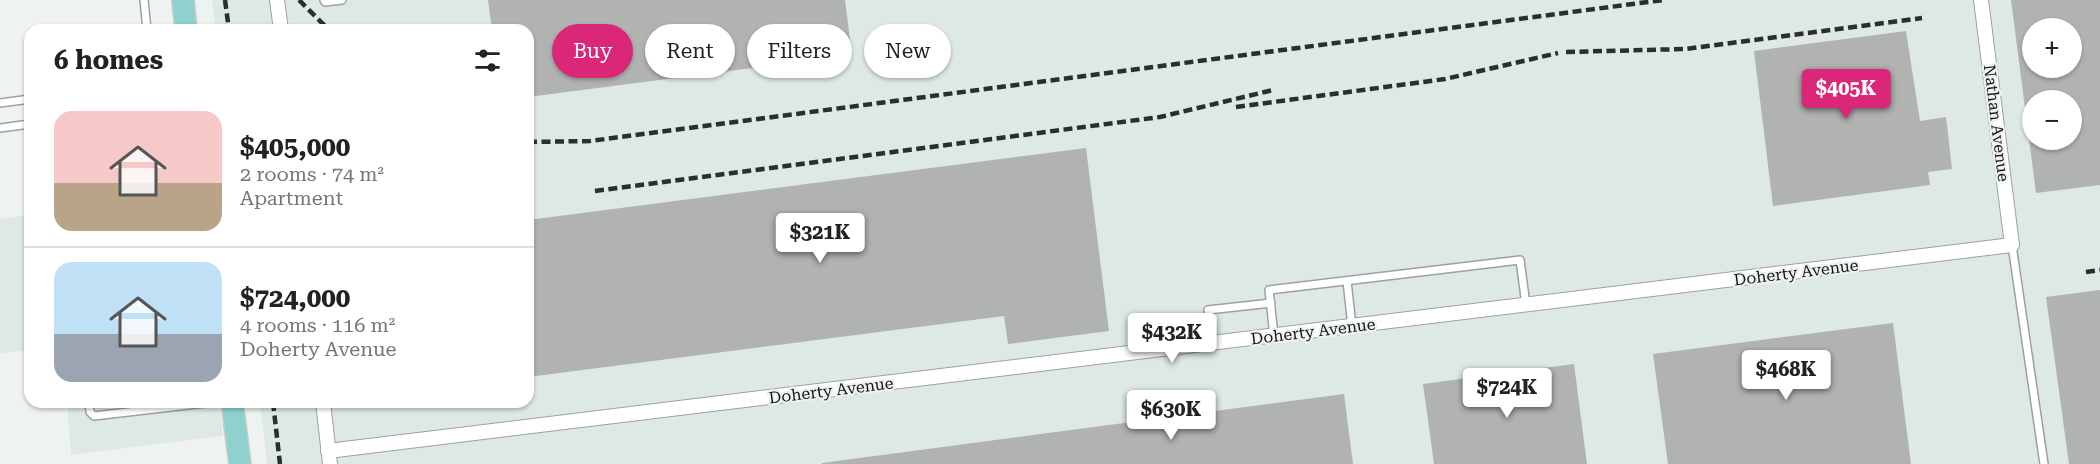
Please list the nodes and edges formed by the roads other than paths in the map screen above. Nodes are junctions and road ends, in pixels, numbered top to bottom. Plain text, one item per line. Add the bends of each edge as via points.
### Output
1 (144, 0) edge
2 (183, 0) edge
3 (277, 0) edge
4 (324, 0) edge
5 (342, 0) edge
6 (1981, 0) edge
7 (146, 24) edge
8 (185, 24) edge
9 (280, 24) edge
10 (24, 100) edge
11 (0, 103) edge
12 (24, 125) edge
13 (0, 128) edge
14 (2012, 245) junction
15 (1347, 281) junction
16 (1271, 303) junction
17 (1526, 304) junction
18 (1352, 326) junction
19 (1274, 336) junction
20 (1213, 343) junction
21 (90, 408) edge
22 (153, 408) edge
23 (233, 408) edge
24 (324, 408) edge
25 (329, 458) edge
26 (240, 464) edge
27 (2044, 464) edge

1 - 7 lane
2 - 8 main road
3 - 9 street
4 - 5 lane
6 - 14 street, Nathan Avenue
10 - 11 lane
12 - 13 lane
14 - 17 street, Doherty Avenue
14 - 27 lane
15 - 16 lane via 1269,290
15 - 17 lane via 1520,260
15 - 18 lane
16 - 19 lane
16 - 20 lane via 1208,310
17 - 18 street, Doherty Avenue
18 - 19 street, Doherty Avenue
19 - 20 street, Doherty Avenue
20 - 25 street, Doherty Avenue
21 - 22 lane via 94,416
23 - 26 main road
24 - 25 street

